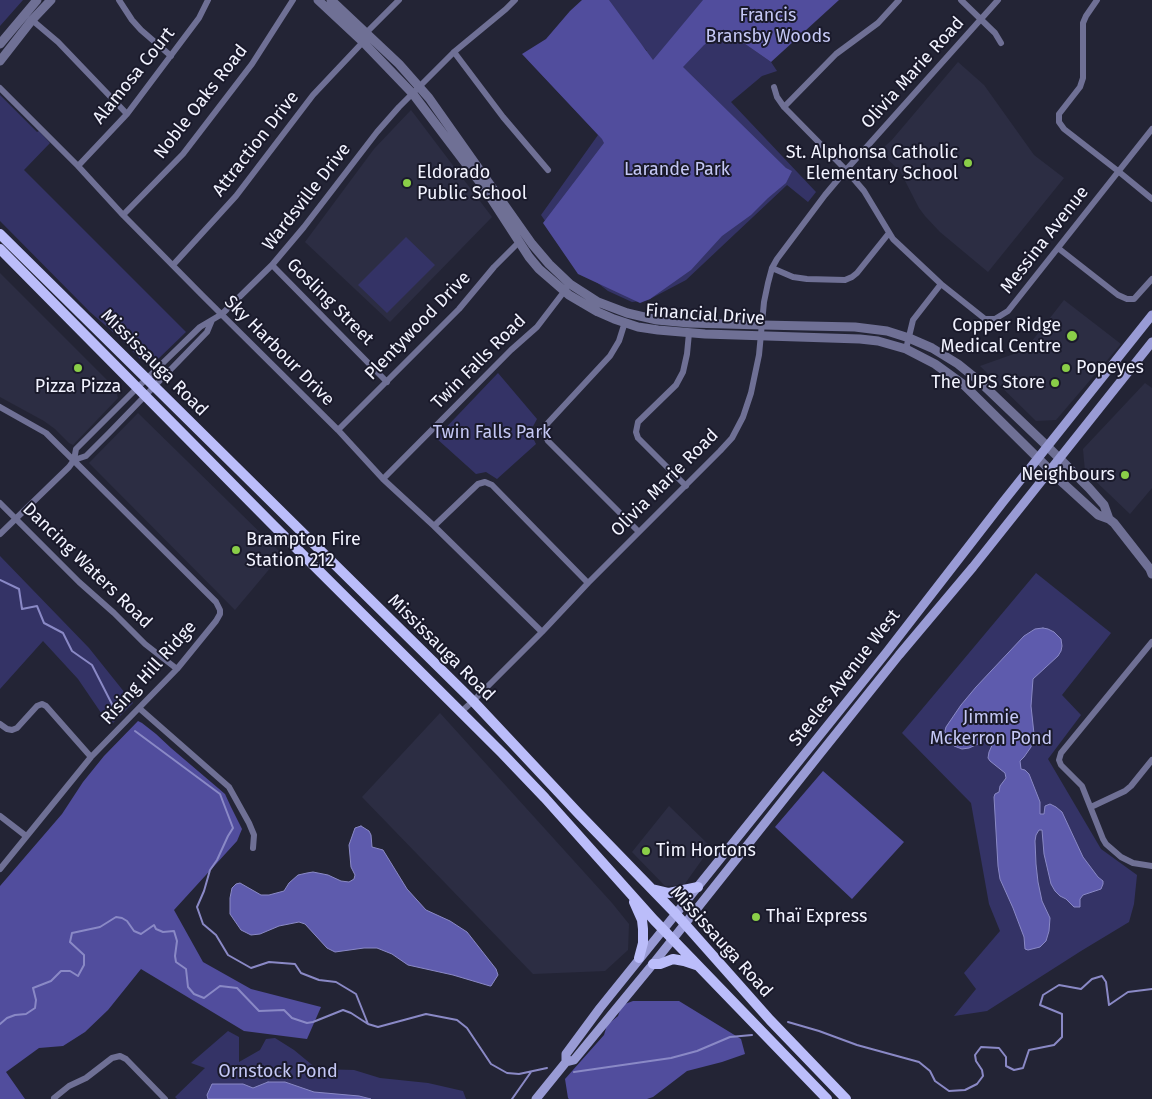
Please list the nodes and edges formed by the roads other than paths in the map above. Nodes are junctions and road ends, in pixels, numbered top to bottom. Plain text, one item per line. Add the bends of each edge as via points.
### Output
1 (37, 0) edge
2 (50, 0) edge
3 (119, 0) edge
4 (208, 0) edge
5 (292, 0) edge
6 (318, 0) edge
7 (330, 0) edge
8 (399, 0) edge
9 (515, 0) edge
10 (899, 0) edge
11 (961, 0) edge
12 (998, 0) edge
13 (1096, 0) edge
14 (32, 20) junction
15 (981, 20) junction
16 (365, 37) junction
17 (1001, 43) dead end
18 (0, 44) edge
19 (454, 52) junction
20 (171, 56) junction
21 (0, 61) edge
22 (420, 87) junction
23 (774, 87) dead end
24 (0, 88) edge
25 (413, 94) junction
26 (784, 107) junction
27 (127, 114) junction
28 (1152, 130) edge
29 (78, 166) junction
30 (548, 170) dead end
31 (846, 170) junction
32 (1118, 171) junction
33 (1152, 199) edge
34 (124, 215) junction
35 (889, 233) junction
36 (0, 234) edge
37 (519, 242) junction
38 (1058, 248) junction
39 (0, 250) edge
40 (173, 265) junction
41 (272, 265) junction
42 (772, 268) junction
43 (1152, 279) edge
44 (941, 284) junction
45 (567, 288) junction
46 (222, 314) junction
47 (1152, 315) edge
48 (212, 320) junction
49 (625, 322) junction
50 (762, 326) junction
51 (688, 333) junction
52 (761, 336) junction
53 (909, 338) junction
54 (1152, 342) edge
55 (906, 349) junction
56 (387, 382) junction
57 (150, 383) junction
58 (137, 388) junction
59 (145, 396) junction
60 (0, 407) edge
61 (338, 430) junction
62 (1047, 446) junction
63 (1037, 458) junction
64 (1059, 459) junction
65 (74, 460) junction
66 (1050, 471) junction
67 (384, 479) junction
68 (686, 486) junction
69 (0, 503) edge
70 (1109, 518) junction
71 (16, 519) junction
72 (434, 526) junction
73 (640, 532) junction
74 (0, 534) edge
75 (1152, 571) edge
76 (588, 583) junction
77 (542, 632) junction
78 (1152, 642) edge
79 (177, 669) junction
80 (473, 701) junction
81 (139, 708) junction
82 (461, 712) junction
83 (0, 724) edge
84 (91, 757) junction
85 (1152, 760) edge
86 (1091, 806) junction
87 (0, 816) edge
88 (26, 836) junction
89 (253, 848) dead end
90 (1152, 866) edge
91 (0, 869) edge
92 (698, 887) junction
93 (625, 889) junction
94 (651, 889) junction
95 (676, 914) junction
96 (686, 925) junction
97 (663, 929) junction
98 (674, 940) junction
99 (639, 958) junction
100 (654, 964) junction
101 (698, 965) junction
102 (566, 1062) junction
103 (54, 1098) edge
104 (165, 1099) edge
105 (536, 1099) edge
106 (827, 1099) edge
107 (846, 1099) edge

1 - 18 street
2 - 14 street
3 - 20 street via 141,30
4 - 20 street, Alamosa Court
5 - 34 street, Noble Oaks Road via 252,64 183,154
6 - 16 street, Financial Drive
7 - 16 street, Financial Drive
8 - 16 street, Attraction Drive
9 - 19 street, Wardsville Drive
10 - 26 street via 878,23 836,54
11 - 15 street
12 - 15 street, Olivia Marie Road
13 - 32 street via 1083,23 1084,78 1059,114 1059,122
14 - 21 street
14 - 27 street via 58,42
15 - 17 street
15 - 31 street, Olivia Marie Road
16 - 22 street, Financial Drive via 399,64
16 - 25 street, Financial Drive
16 - 40 street, Attraction Drive via 313,95 236,196
19 - 22 street, Wardsville Drive
19 - 30 street
20 - 27 street, Alamosa Court
22 - 25 street, Wardsville Drive
22 - 45 street, Financial Drive
23 - 26 street, Messina Avenue
24 - 29 street, Sky Harbour Drive
25 - 37 street, Financial Drive via 485,189
25 - 41 street, Wardsville Drive via 377,132
26 - 31 street, Messina Avenue
27 - 29 street, Alamosa Court
28 - 32 street, Messina Avenue
29 - 34 street, Sky Harbour Drive
31 - 35 street, Messina Avenue via 864,191
31 - 42 street, Olivia Marie Road
32 - 33 street
32 - 38 street, Messina Avenue
34 - 40 street, Sky Harbour Drive
35 - 42 street via 858,273 845,280 793,277
35 - 44 street, Messina Avenue
36 - 57 main road, Mississauga Road
37 - 45 street, Financial Drive via 539,269
37 - 56 street, Plentywood Drive
38 - 43 street via 1127,299 1134,298
38 - 44 street, Messina Avenue via 1008,311 995,319 985,319
39 - 58 main road, Mississauga Road
40 - 46 street, Sky Harbour Drive
41 - 46 street, Wardsville Drive
41 - 56 street, Gosling Street
42 - 50 street, Olivia Marie Road
44 - 53 street via 913,320
45 - 49 street, Financial Drive via 598,312
45 - 50 street, Financial Drive via 627,313 650,318
45 - 67 street, Twin Falls Road via 537,327
46 - 48 street, Wardsville Drive
46 - 61 street, Sky Harbour Drive
47 - 62 main road, Steeles Avenue West
48 - 57 street, Wardsville Drive via 200,327
48 - 57 street, Wardsville Drive via 207,332
49 - 51 street, Financial Drive via 644,328
49 - 73 street via 619,342 610,356 546,425 544,433 548,441
50 - 52 street, Olivia Marie Road
50 - 53 street, Financial Drive via 855,327
51 - 52 street, Financial Drive
51 - 68 street via 683,372 676,385 638,422 636,432 638,438
52 - 55 street, Financial Drive via 860,339
52 - 68 street, Olivia Marie Road via 752,393 743,416 732,438
53 - 55 street
53 - 62 street, Financial Drive via 940,352 969,372
54 - 64 main road, Steeles Avenue West
55 - 63 street, Financial Drive via 935,364 964,385
56 - 61 street, Plentywood Drive
57 - 58 street
57 - 59 street
57 - 80 main road, Mississauga Road
58 - 59 main road, Mississauga Road
58 - 65 street via 76,449
59 - 65 street via 86,456
59 - 82 main road, Mississauga Road
60 - 65 street via 46,432
61 - 67 street, Sky Harbour Drive
62 - 63 main road, Steeles Avenue West
62 - 64 street, Financial Drive
63 - 66 street, Financial Drive
63 - 92 main road, Steeles Avenue West
64 - 66 main road, Steeles Avenue West
64 - 70 street, Financial Drive via 1104,505
65 - 71 street
65 - 79 street, Rising Hill Ridge via 219,606 216,620
66 - 70 street, Financial Drive via 1098,515
66 - 96 main road, Steeles Avenue West via 899,654
67 - 72 street, Sky Harbour Drive
68 - 73 street, Olivia Marie Road
69 - 71 street, Dancing Waters Road
70 - 75 street, Financial Drive
71 - 74 street
71 - 79 street, Dancing Waters Road via 145,644
72 - 76 street via 478,484 485,482
72 - 77 street, Sky Harbour Drive
73 - 76 street, Olivia Marie Road
76 - 77 street, Olivia Marie Road
77 - 80 street, Olivia Marie Road
78 - 86 street via 1061,753 1061,765 1082,786
79 - 81 street, Rising Hill Ridge
80 - 82 street, Olivia Marie Road
80 - 94 main road, Mississauga Road
81 - 84 street, Rising Hill Ridge
81 - 89 street via 229,787 254,835
82 - 93 main road, Mississauga Road via 545,798
83 - 84 street via 7,729 17,728 42,704
84 - 88 street, Rising Hill Ridge
85 - 86 street via 1125,791
86 - 90 street via 1106,844 1127,860
87 - 88 street
88 - 91 street, Rising Hill Ridge
92 - 94 main road via 669,893
92 - 95 main road, Steeles Avenue West
93 - 97 main road, Mississauga Road
93 - 99 main road via 642,920 644,937
94 - 95 main road, Mississauga Road
95 - 96 main road, Mississauga Road
95 - 97 main road, Steeles Avenue West
96 - 98 main road, Steeles Avenue West
96 - 107 main road, Mississauga Road
97 - 98 main road, Mississauga Road
97 - 99 main road, Steeles Avenue West
98 - 100 main road, Steeles Avenue West
98 - 101 main road, Mississauga Road
99 - 102 main road, Steeles Avenue West via 566,1054
100 - 101 main road via 673,959
100 - 102 main road, Steeles Avenue West via 574,1060
101 - 106 main road, Mississauga Road
102 - 105 main road, Steeles Avenue West
103 - 104 street via 112,1058 120,1056

